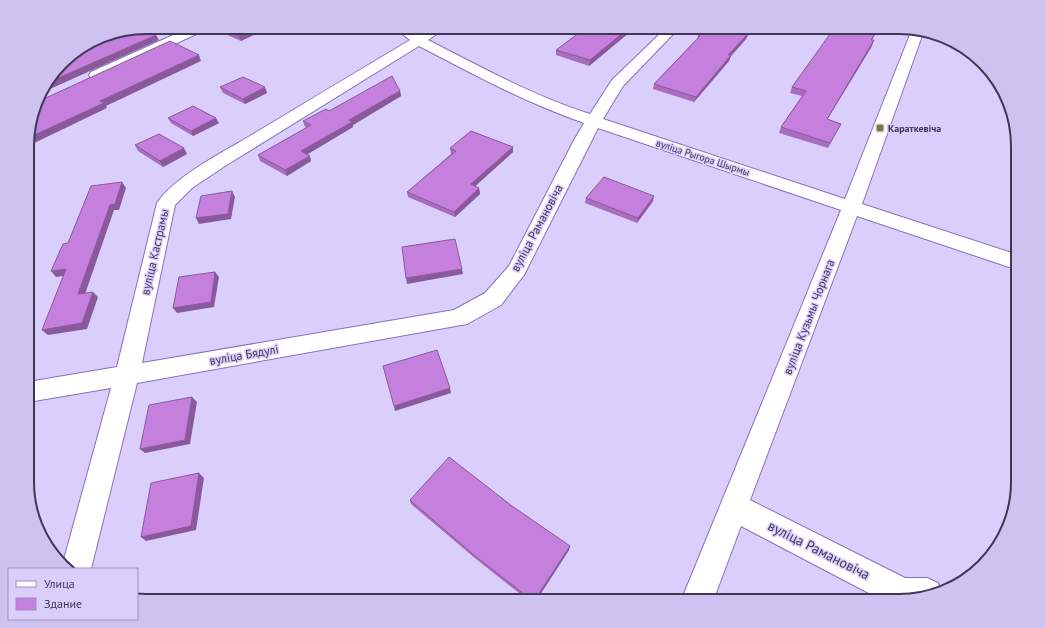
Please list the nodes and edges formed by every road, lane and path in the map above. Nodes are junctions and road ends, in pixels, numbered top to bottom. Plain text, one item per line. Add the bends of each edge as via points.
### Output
1 (186, 34) edge
2 (409, 34) edge
3 (430, 34) edge
4 (667, 34) edge
5 (916, 35) edge
6 (419, 41) junction
7 (86, 80) edge
8 (593, 120) junction
9 (852, 206) junction
10 (1011, 261) edge
11 (460, 318) joint
12 (127, 375) junction
13 (34, 391) edge
14 (734, 506) junction
15 (76, 568) edge
16 (700, 594) edge
17 (903, 594) edge

1 - 7 street
2 - 6 street, вуліца Рыгора Шырмы
3 - 6 street, вуліца Кастрамы
4 - 8 street, вуліца Рамановіча via 617,83
5 - 9 street, вуліца Кузьмы Чорнага
6 - 8 street, вуліца Рыгора Шырмы via 512,88 561,110
6 - 12 street, вуліца Кастрамы via 219,162 186,184 166,203
8 - 9 street, вуліца Рыгора Шырмы
8 - 11 street, вуліца Рамановіча via 517,270 493,299
9 - 10 street, вуліца Рыгора Шырмы
9 - 14 street, вуліца Кузьмы Чорнага
11 - 12 street, вуліца Бядулі
12 - 13 street, вуліца Бядулі
12 - 15 street, вуліца Кастрамы
14 - 16 street, вуліца Кузьмы Чорнага
14 - 17 street, вуліца Рамановіча

